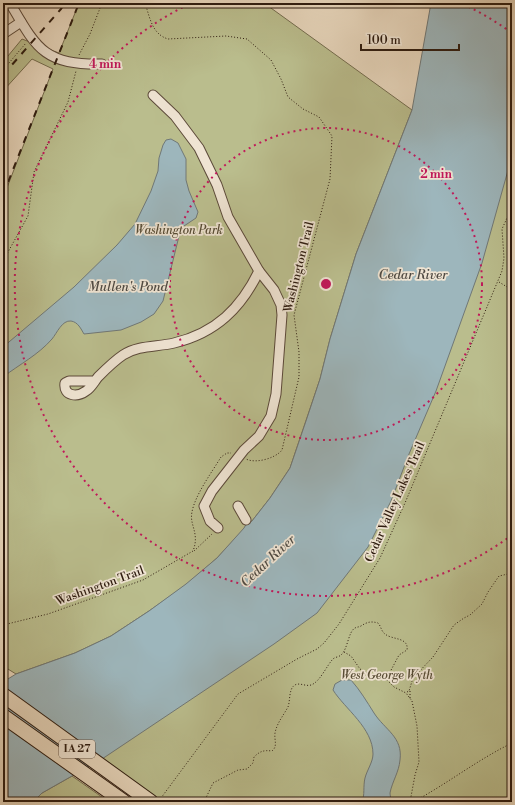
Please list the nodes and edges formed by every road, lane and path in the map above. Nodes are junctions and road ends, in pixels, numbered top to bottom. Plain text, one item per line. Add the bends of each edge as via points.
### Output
1 (10, 3) edge
2 (102, 3) edge
3 (145, 3) edge
4 (21, 22) junction
5 (3, 34) edge
6 (30, 40) dead end
7 (102, 64) dead end
8 (76, 67) junction
9 (3, 70) edge
10 (153, 95) dead end
11 (512, 207) edge
12 (3, 261) edge
13 (259, 271) junction
14 (498, 282) junction
15 (512, 290) edge
16 (95, 382) dead end
17 (239, 456) junction
18 (238, 506) dead end
19 (246, 520) dead end
20 (218, 528) joint
21 (193, 551) junction
22 (512, 570) edge
23 (3, 625) edge
24 (344, 652) junction
25 (388, 677) junction
26 (385, 678) junction
27 (389, 680) junction
28 (410, 691) junction
29 (406, 693) junction
30 (3, 695) edge
31 (410, 698) junction
32 (3, 716) edge
33 (512, 743) edge
34 (156, 800) edge
35 (124, 802) edge
36 (158, 802) edge
37 (169, 802) edge
38 (204, 802) edge
39 (412, 802) edge

1 - 4 street
2 - 8 path
3 - 17 path, Washington Trail via 154,28 160,36 168,39 226,36 247,40 271,60 288,97 319,117 332,136 330,179 294,315 299,352 299,377 282,450 278,455 264,460 250,461
4 - 5 street
4 - 8 street via 45,52
6 - 9 path
7 - 8 street
8 - 12 path via 68,102 34,172 28,216
10 - 13 street via 175,116 199,148 228,217
11 - 14 path, Cedar Valley Lakes Trail via 502,229 504,258
13 - 16 street via 235,310 212,327 198,336 130,351 111,364
13 - 17 street via 274,290 281,305 276,394 271,416 259,436
14 - 15 path
14 - 34 path, Cedar Valley Lakes Trail via 380,558 339,624 317,650 238,694
17 - 20 street via 212,491 204,506 210,521
17 - 21 path, Washington Trail via 233,452 221,457 194,502 191,513 196,544
18 - 19 street
20 - 21 path
21 - 23 path, Washington Trail via 143,580 48,614
22 - 28 path via 499,576 477,610 454,625 433,657 413,678
24 - 25 path via 355,628 370,621 378,623 384,634 404,641 408,647 399,655
24 - 26 path via 351,656 360,669
24 - 38 path via 333,660 314,684 293,685 275,734 275,749 264,750 254,757 253,763 246,769 238,770 213,783
25 - 26 path
25 - 27 path
26 - 27 path
27 - 29 path via 394,687
28 - 29 path
28 - 31 path
29 - 31 path
30 - 34 highway, IA 27
31 - 39 path via 417,726 420,762 415,776
32 - 35 highway, IA 27
33 - 39 path
34 - 36 path, Cedar Valley Lakes Trail
34 - 37 path

